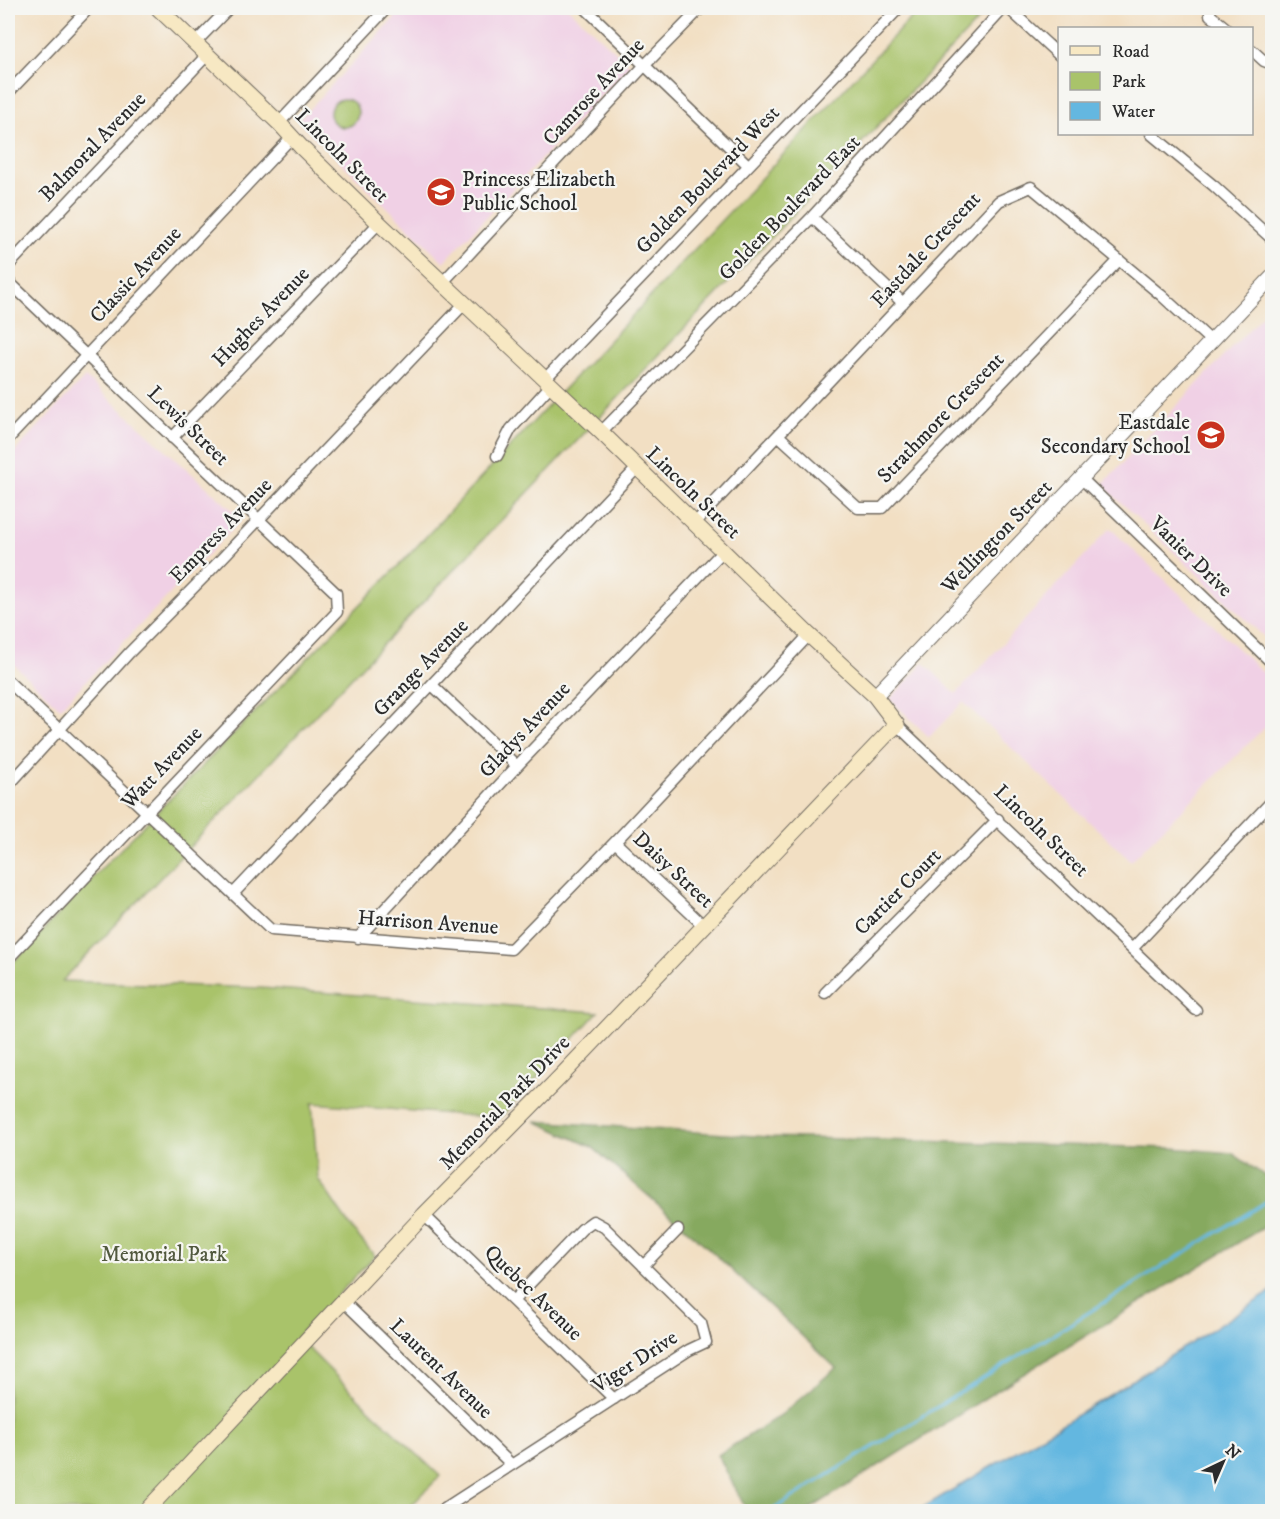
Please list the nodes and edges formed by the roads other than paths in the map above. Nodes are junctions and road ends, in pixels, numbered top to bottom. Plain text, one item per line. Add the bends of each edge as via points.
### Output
1 (89, 8) edge
2 (158, 8) edge
3 (229, 8) edge
4 (387, 8) edge
5 (585, 8) edge
6 (701, 8) edge
7 (899, 8) edge
8 (1006, 8) edge
9 (1210, 8) edge
10 (1225, 27) edge
11 (195, 43) junction
12 (1253, 52) edge
13 (207, 55) junction
14 (1058, 55) edge
15 (1272, 64) edge
16 (645, 65) junction
17 (8, 93) edge
18 (279, 123) junction
19 (1152, 135) edge
20 (292, 137) junction
21 (748, 165) junction
22 (812, 217) junction
23 (379, 223) junction
24 (1272, 239) edge
25 (1119, 260) junction
26 (8, 266) edge
27 (1272, 277) edge
28 (8, 281) edge
29 (443, 282) junction
30 (903, 303) junction
31 (464, 304) junction
32 (1211, 341) junction
33 (87, 356) junction
34 (548, 382) junction
35 (601, 432) junction
36 (778, 435) junction
37 (172, 438) junction
38 (8, 439) edge
39 (497, 456) dead end
40 (637, 468) junction
41 (1082, 479) junction
42 (259, 519) junction
43 (695, 524) junction
44 (723, 551) junction
45 (338, 602) joint
46 (809, 635) junction
47 (1272, 663) edge
48 (8, 681) edge
49 (432, 685) junction
50 (875, 696) junction
51 (897, 725) junction
52 (60, 730) junction
53 (517, 766) junction
54 (8, 786) edge
55 (1272, 801) edge
56 (146, 813) junction
57 (998, 819) junction
58 (615, 842) junction
59 (232, 894) junction
60 (704, 926) junction
61 (358, 938) junction
62 (1132, 949) junction
63 (8, 959) edge
64 (825, 993) dead end
65 (1196, 1010) dead end
66 (424, 1215) junction
67 (678, 1230) dead end
68 (643, 1266) junction
69 (343, 1301) junction
70 (513, 1301) junction
71 (614, 1399) junction
72 (512, 1465) junction
73 (145, 1512) edge
74 (439, 1512) edge

1 - 17 street
2 - 11 main road, Lincoln Street
3 - 11 street
4 - 18 street
5 - 16 street
6 - 16 street, Camrose Avenue
7 - 21 street, Golden Boulevard West
8 - 14 street
8 - 22 street, Golden Boulevard East
9 - 10 street via 1210,15
11 - 13 main road, Lincoln Street
12 - 15 street
13 - 18 main road, Lincoln Street
13 - 26 street, Balmoral Avenue
16 - 21 street
16 - 29 street, Camrose Avenue
18 - 20 main road, Lincoln Street
19 - 24 street
20 - 23 main road, Lincoln Street
20 - 33 street, Classic Avenue
21 - 34 street, Golden Boulevard West
22 - 30 street
22 - 35 street, Golden Boulevard East
23 - 29 main road, Lincoln Street
23 - 37 street, Hughes Avenue
25 - 30 street, Eastdale Crescent via 1031,187 999,201
25 - 32 street, Eastdale Crescent
25 - 36 street, Strathmore Crescent via 882,508 858,508
27 - 32 street, Wellington Street
28 - 33 street, Lewis Street
29 - 31 main road, Lincoln Street
30 - 36 street, Eastdale Crescent
31 - 34 main road, Lincoln Street
31 - 42 street, Empress Avenue
32 - 41 street, Wellington Street
33 - 37 street, Lewis Street
33 - 38 street, Classic Avenue
34 - 35 main road, Lincoln Street
34 - 39 street, Golden Boulevard West via 511,429
35 - 40 main road, Lincoln Street
36 - 43 street, Eastdale Crescent
37 - 42 street, Lewis Street
40 - 43 main road, Lincoln Street
40 - 49 street, Grange Avenue
41 - 47 street, Vanier Drive
41 - 50 street, Wellington Street
42 - 45 street, Lewis Street via 336,593
42 - 52 street, Empress Avenue
43 - 44 main road, Lincoln Street
44 - 46 main road, Lincoln Street
44 - 53 street, Gladys Avenue
45 - 56 street, Watt Avenue via 337,612
46 - 50 main road, Lincoln Street
46 - 58 street, Harrison Avenue
48 - 52 street, Harrison Avenue
49 - 53 street
49 - 59 street, Grange Avenue
50 - 51 main road, Lincoln Street
51 - 57 street, Lincoln Street
51 - 60 main road, Memorial Park Drive
52 - 54 street, Empress Avenue
52 - 56 street, Harrison Avenue
53 - 61 street, Gladys Avenue
55 - 62 street
56 - 59 street, Harrison Avenue
56 - 63 street, Watt Avenue
57 - 62 street, Lincoln Street
57 - 64 street, Cartier Court
58 - 60 street, Daisy Street
58 - 61 street, Harrison Avenue via 511,949
59 - 61 street, Harrison Avenue via 271,930
60 - 66 main road, Memorial Park Drive
62 - 65 street, Lincoln Street
66 - 69 main road, Memorial Park Drive
66 - 70 street, Quebec Avenue
67 - 68 street
68 - 70 street, Viger Drive via 593,1221
68 - 71 street, Viger Drive via 701,1323 706,1342
69 - 72 street, Laurent Avenue
69 - 73 main road, Memorial Park Drive
70 - 71 street, Quebec Avenue
71 - 72 street, Viger Drive
72 - 74 street, Viger Drive

